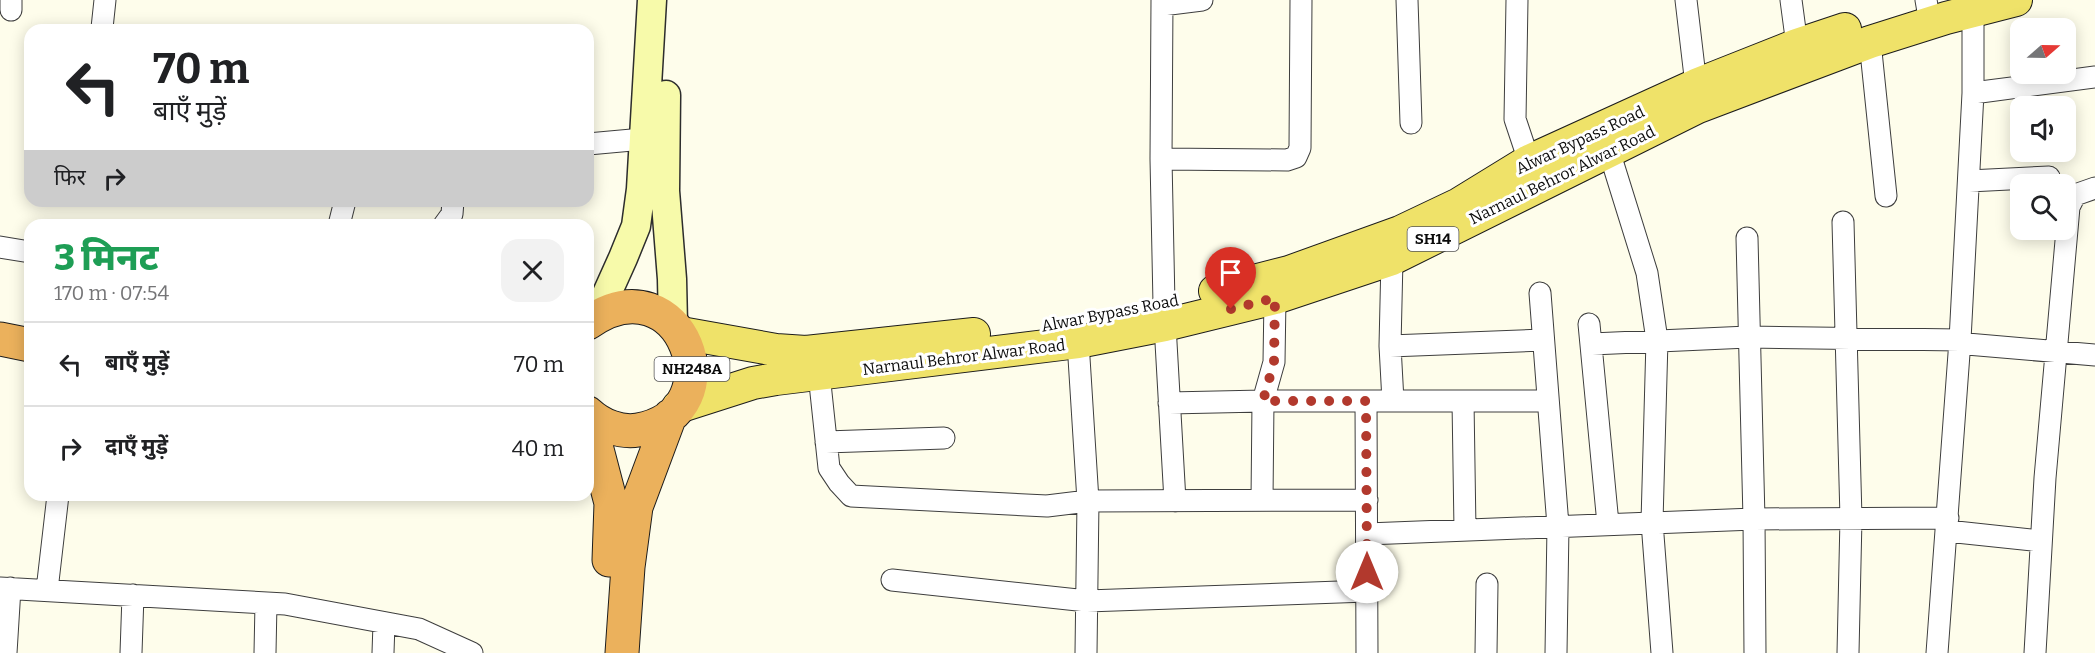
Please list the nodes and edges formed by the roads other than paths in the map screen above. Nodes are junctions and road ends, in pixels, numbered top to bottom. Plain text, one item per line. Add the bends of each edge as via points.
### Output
1 (105, 0) edge
2 (652, 0) edge
3 (670, 0) edge
4 (1202, 0) edge
5 (1301, 0) edge
6 (1407, 0) edge
7 (1517, 0) edge
8 (1686, 0) edge
9 (1791, 0) edge
10 (2016, 0) edge
11 (1162, 2) edge
12 (1929, 6) edge
13 (1973, 10) junction
14 (102, 24) edge
15 (1870, 42) junction
16 (1797, 45) junction
17 (2095, 77) edge
18 (1696, 85) junction
19 (1973, 93) junction
20 (1411, 123) dead end
21 (644, 139) junction
22 (594, 143) edge
23 (1610, 151) junction
24 (1161, 159) junction
25 (1529, 161) junction
26 (2010, 179) edge
27 (1969, 181) junction
28 (2095, 188) edge
29 (1886, 196) dead end
30 (1843, 222) dead end
31 (1747, 238) dead end
32 (0, 247) edge
33 (24, 251) edge
34 (1392, 259) junction
35 (1540, 293) dead end
36 (1275, 298) junction
37 (1165, 315) junction
38 (594, 316) edge
39 (594, 319) edge
40 (677, 328) junction
41 (1748, 337) junction
42 (0, 339) edge
43 (1543, 340) junction
44 (1657, 340) junction
45 (1847, 340) junction
46 (1960, 340) junction
47 (1078, 342) junction
48 (24, 344) edge
49 (1390, 346) junction
50 (2057, 351) junction
51 (2095, 354) edge
52 (812, 363) junction
53 (1263, 401) junction
54 (1366, 401) junction
55 (1393, 401) junction
56 (1463, 401) junction
57 (1548, 401) junction
58 (1169, 403) junction
59 (674, 411) junction
60 (594, 419) edge
61 (594, 436) edge
62 (944, 438) dead end
63 (826, 441) junction
64 (1263, 500) junction
65 (1367, 500) junction
66 (57, 501) edge
67 (1088, 501) junction
68 (1175, 501) junction
69 (1851, 518) junction
70 (1754, 519) junction
71 (1652, 522) junction
72 (1608, 524) junction
73 (1947, 525) junction
74 (1558, 526) junction
75 (1465, 530) junction
76 (1367, 534) junction
77 (2041, 542) junction
78 (892, 580) dead end
79 (1487, 584) dead end
80 (5, 588) edge
81 (47, 590) junction
82 (1367, 591) junction
83 (133, 595) junction
84 (1087, 602) junction
85 (266, 603) junction
86 (384, 623) junction
87 (6, 653) edge
88 (131, 653) edge
89 (265, 653) edge
90 (382, 653) edge
91 (472, 653) edge
92 (604, 653) edge
93 (622, 653) edge
94 (1086, 653) edge
95 (1367, 653) edge
96 (1486, 653) edge
97 (1556, 653) edge
98 (1662, 653) edge
99 (1755, 653) edge
100 (1848, 653) edge
101 (1937, 653) edge
102 (2035, 653) edge

1 - 14 street
2 - 21 street
3 - 40 street via 665,191
4 - 11 street
5 - 24 street via 1300,148 1296,157
6 - 20 street
7 - 25 street via 1515,119
8 - 18 street
9 - 16 street
10 - 13 main road, Narnaul Behror Alwar Road / SH14
11 - 24 street
12 - 13 main road, Narnaul Behror Alwar Road / SH14
12 - 15 main road, Narnaul Behror Alwar Road / SH14
12 - 16 main road, Alwar Bypass Road / SH14
13 - 19 street
15 - 23 main road, Narnaul Behror Alwar Road / SH14 via 1698,107
15 - 29 street
16 - 18 main road, Alwar Bypass Road / SH14
17 - 19 street
18 - 25 main road, Alwar Bypass Road / SH14
19 - 27 street
21 - 22 street
21 - 38 street via 636,226
23 - 34 main road, Narnaul Behror Alwar Road / SH14
23 - 44 street via 1647,273
24 - 37 street
25 - 37 main road, Alwar Bypass Road / SH14 via 1459,204 1400,232
26 - 27 street
27 - 46 street
28 - 50 street via 2075,195 2069,207
30 - 45 street
31 - 41 street
32 - 33 street
34 - 36 main road, Narnaul Behror Alwar Road / SH14
34 - 49 street
35 - 43 street
36 - 37 main road, Narnaul Behror Alwar Road / SH14
36 - 53 street via 1274,362
37 - 47 main road, Narnaul Behror Alwar Road / SH14
37 - 52 main road, Alwar Bypass Road / SH14 via 1037,327
37 - 58 street
39 - 40 highway via 614,308 635,307 655,312
40 - 52 main road, SH14 via 776,350
40 - 59 highway, NH248A via 692,365 685,398
41 - 44 street
41 - 45 street
41 - 70 street
42 - 48 highway
43 - 49 street
43 - 57 street
44 - 71 street
44 - 72 street via 1590,334
45 - 46 street
45 - 69 street
46 - 50 street via 1967,344
46 - 73 street
47 - 52 main road, Narnaul Behror Alwar Road / SH14
47 - 67 street
49 - 55 street
50 - 51 street
50 - 77 street
52 - 59 main road, SH14
52 - 63 street
53 - 54 street
53 - 58 street
53 - 64 street
54 - 55 street
54 - 65 street
55 - 56 street
56 - 57 street
56 - 75 street
57 - 74 street
58 - 68 street
59 - 60 highway via 647,428 634,430 608,427
59 - 93 highway, NH248A via 636,507
61 - 92 highway via 611,503
62 - 63 street
63 - 67 street via 829,468 851,496 1047,506
64 - 65 street
64 - 68 street
65 - 76 street
66 - 81 street
67 - 68 street
67 - 84 street
69 - 70 street
69 - 73 street
69 - 100 street
70 - 71 street
70 - 99 street
71 - 72 street
71 - 98 street
72 - 74 street
73 - 77 street
73 - 101 street
74 - 75 street
74 - 97 street
75 - 76 street
76 - 82 street
77 - 102 street
78 - 84 street
79 - 96 street
80 - 81 street
80 - 87 street
81 - 83 street
82 - 84 street
82 - 95 street
83 - 85 street
83 - 88 street
84 - 94 street
85 - 86 street
85 - 89 street
86 - 90 street
86 - 91 street via 419,629

